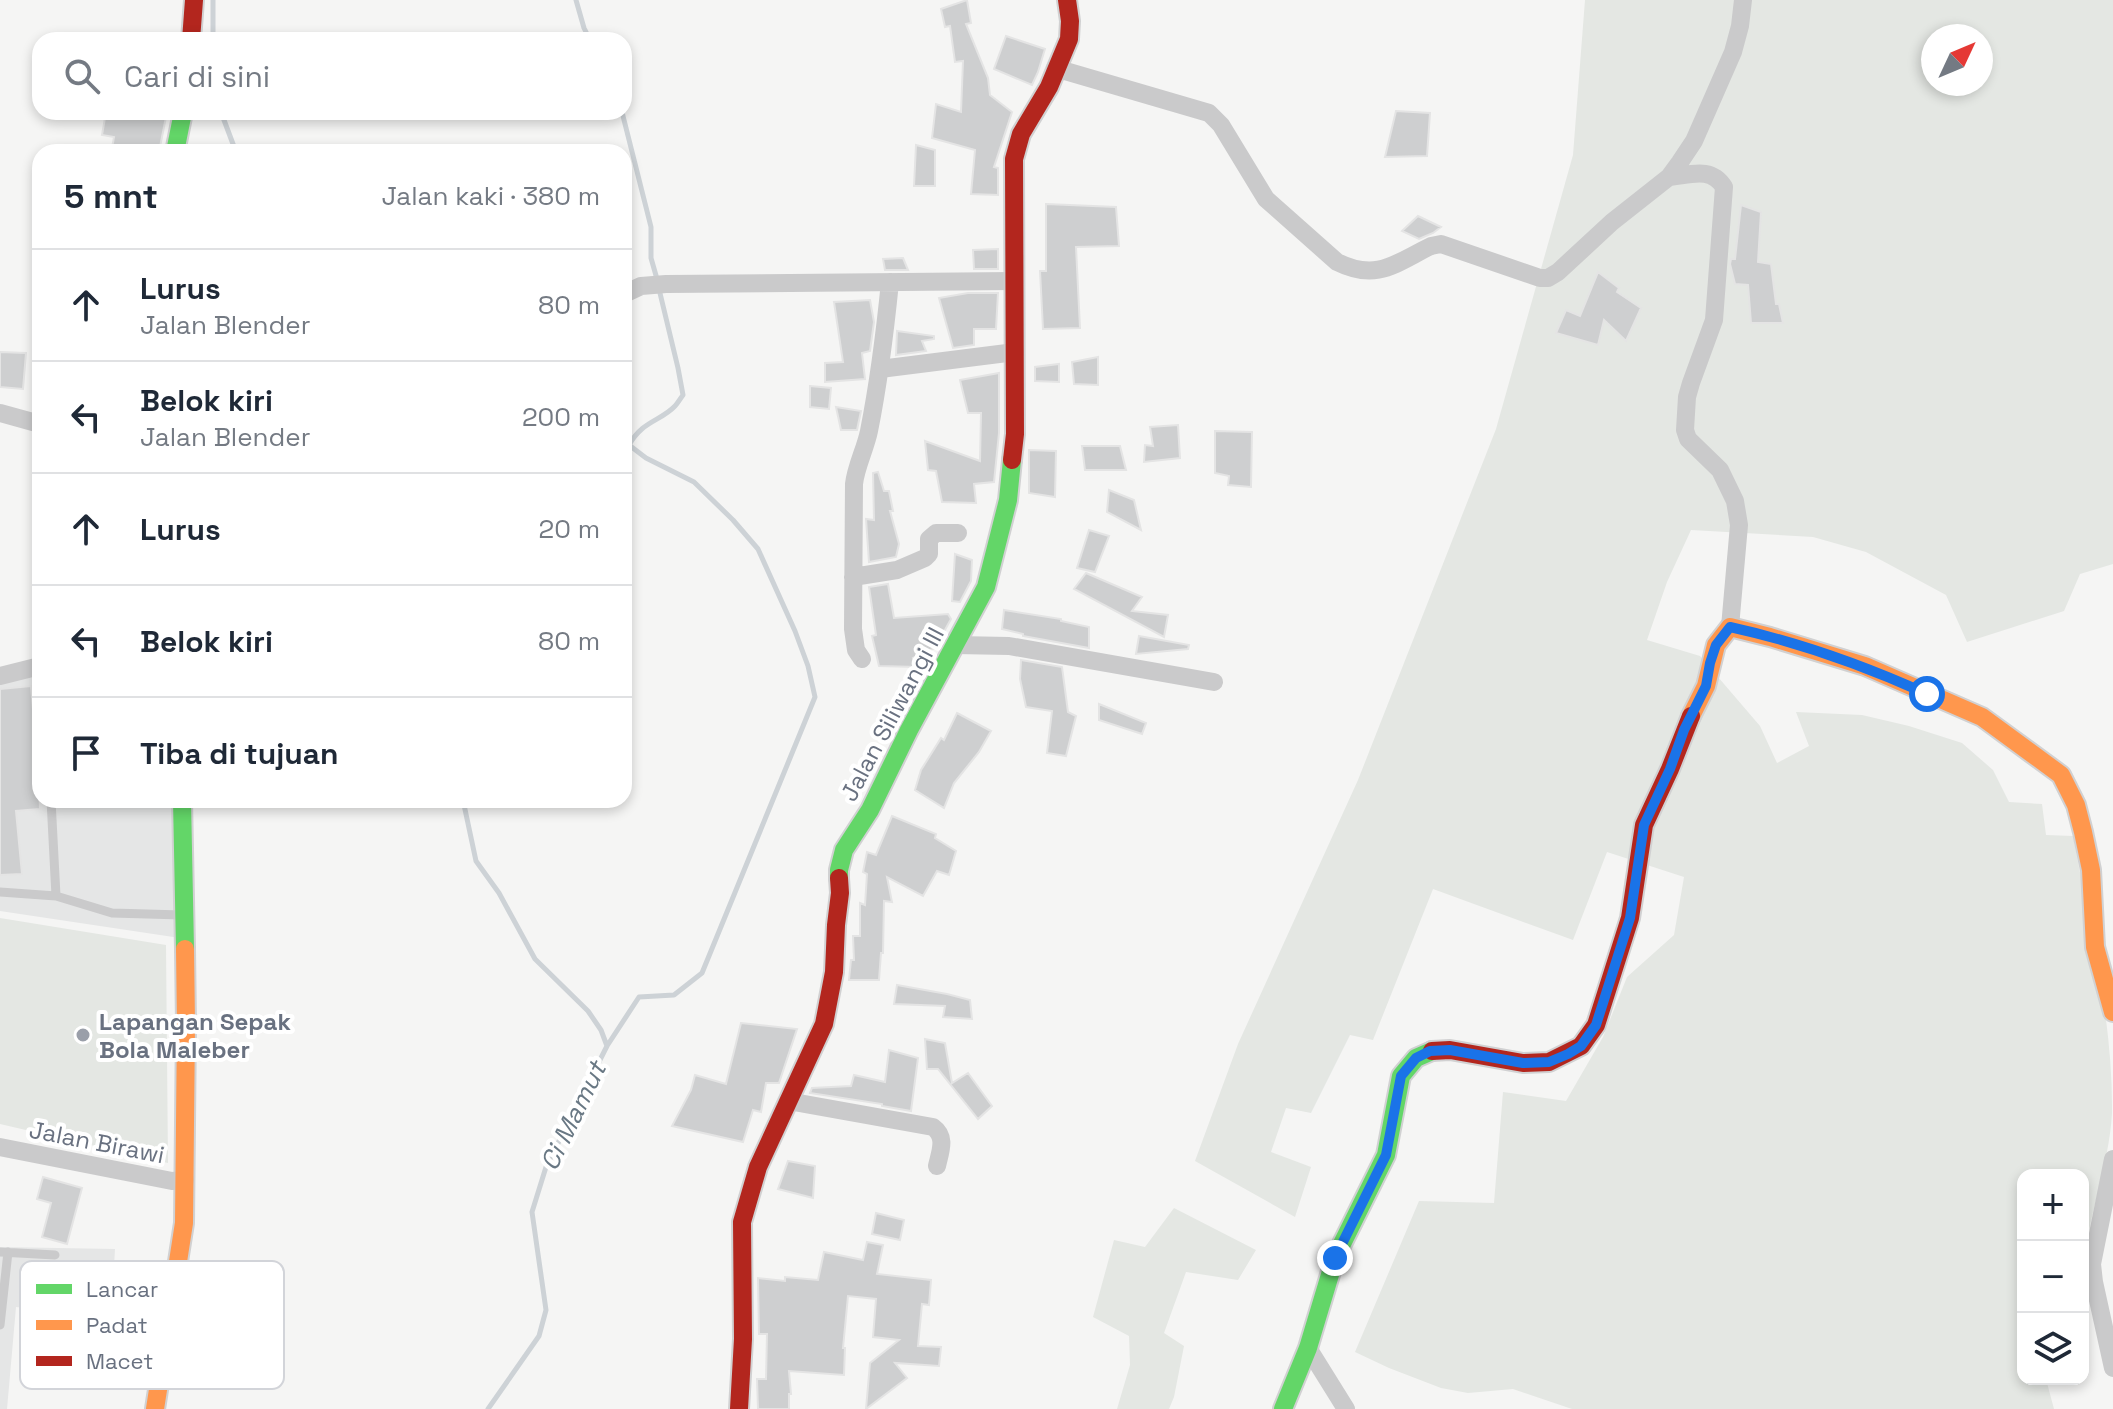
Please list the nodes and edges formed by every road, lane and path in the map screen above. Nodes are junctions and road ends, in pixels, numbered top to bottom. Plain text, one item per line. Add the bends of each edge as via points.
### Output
1 (194, 0) edge
2 (1067, 0) edge
3 (1743, 0) edge
4 (192, 32) edge
5 (1055, 68) junction
6 (181, 120) edge
7 (177, 144) edge
8 (1669, 177) junction
9 (1014, 281) junction
10 (890, 282) junction
11 (632, 290) edge
12 (1015, 352) junction
13 (880, 369) junction
14 (0, 413) edge
15 (32, 422) edge
16 (958, 533) dead end
17 (853, 577) junction
18 (1730, 627) junction
19 (956, 645) junction
20 (862, 659) dead end
21 (32, 668) edge
22 (0, 676) edge
23 (1214, 682) dead end
24 (51, 808) edge
25 (182, 808) edge
26 (0, 892) edge
27 (56, 896) junction
28 (186, 915) junction
29 (2113, 1012) edge
30 (788, 1101) junction
31 (0, 1147) edge
32 (2113, 1159) edge
33 (937, 1166) dead end
34 (185, 1180) junction
35 (4, 1252) edge
36 (55, 1255) dead end
37 (179, 1261) edge
38 (0, 1325) edge
39 (1308, 1348) junction
40 (2113, 1368) edge
41 (158, 1389) edge
42 (155, 1409) edge
43 (739, 1409) edge
44 (1283, 1409) edge
45 (1346, 1409) edge

1 - 4 street
2 - 5 street, Jalan Siliwangi III via 1069,39
3 - 8 street via 1721,82 1694,141
5 - 8 street via 1209,113 1266,199 1337,262 1359,271 1379,271 1441,244 1548,278
5 - 9 street, Jalan Siliwangi III via 1014,159
6 - 7 street
8 - 18 street via 1708,173 1724,187 1714,320 1687,397 1685,430 1720,470 1735,501 1739,525
9 - 10 street
9 - 12 street, Jalan Siliwangi III
10 - 11 street via 660,284
10 - 13 street
12 - 13 street
12 - 19 street, Jalan Siliwangi III via 1008,500 986,587
13 - 17 street via 855,477
14 - 15 street
16 - 17 street via 936,533 925,558 897,570
17 - 20 street via 854,639
18 - 29 street via 1865,666 1982,717 2061,775 2083,832 2091,870 2095,947
18 - 39 street via 1716,645 1706,686 1644,825 1630,918 1596,1025 1581,1046 1549,1062 1523,1063 1450,1050 1416,1058 1401,1076 1386,1155 1335,1258
19 - 23 street via 1009,646
19 - 30 street, Jalan Siliwangi III via 844,850 824,1024
21 - 22 street
24 - 27 lane
25 - 28 street
26 - 27 lane
27 - 28 lane via 112,913
28 - 34 street
30 - 33 street via 933,1127 942,1141
30 - 43 street, Jalan Siliwangi III via 758,1167 742,1222
31 - 34 street, Jalan Birawi
32 - 40 street via 2092,1264
34 - 37 street
35 - 36 lane
35 - 38 lane
39 - 44 street
39 - 45 street
41 - 42 street

